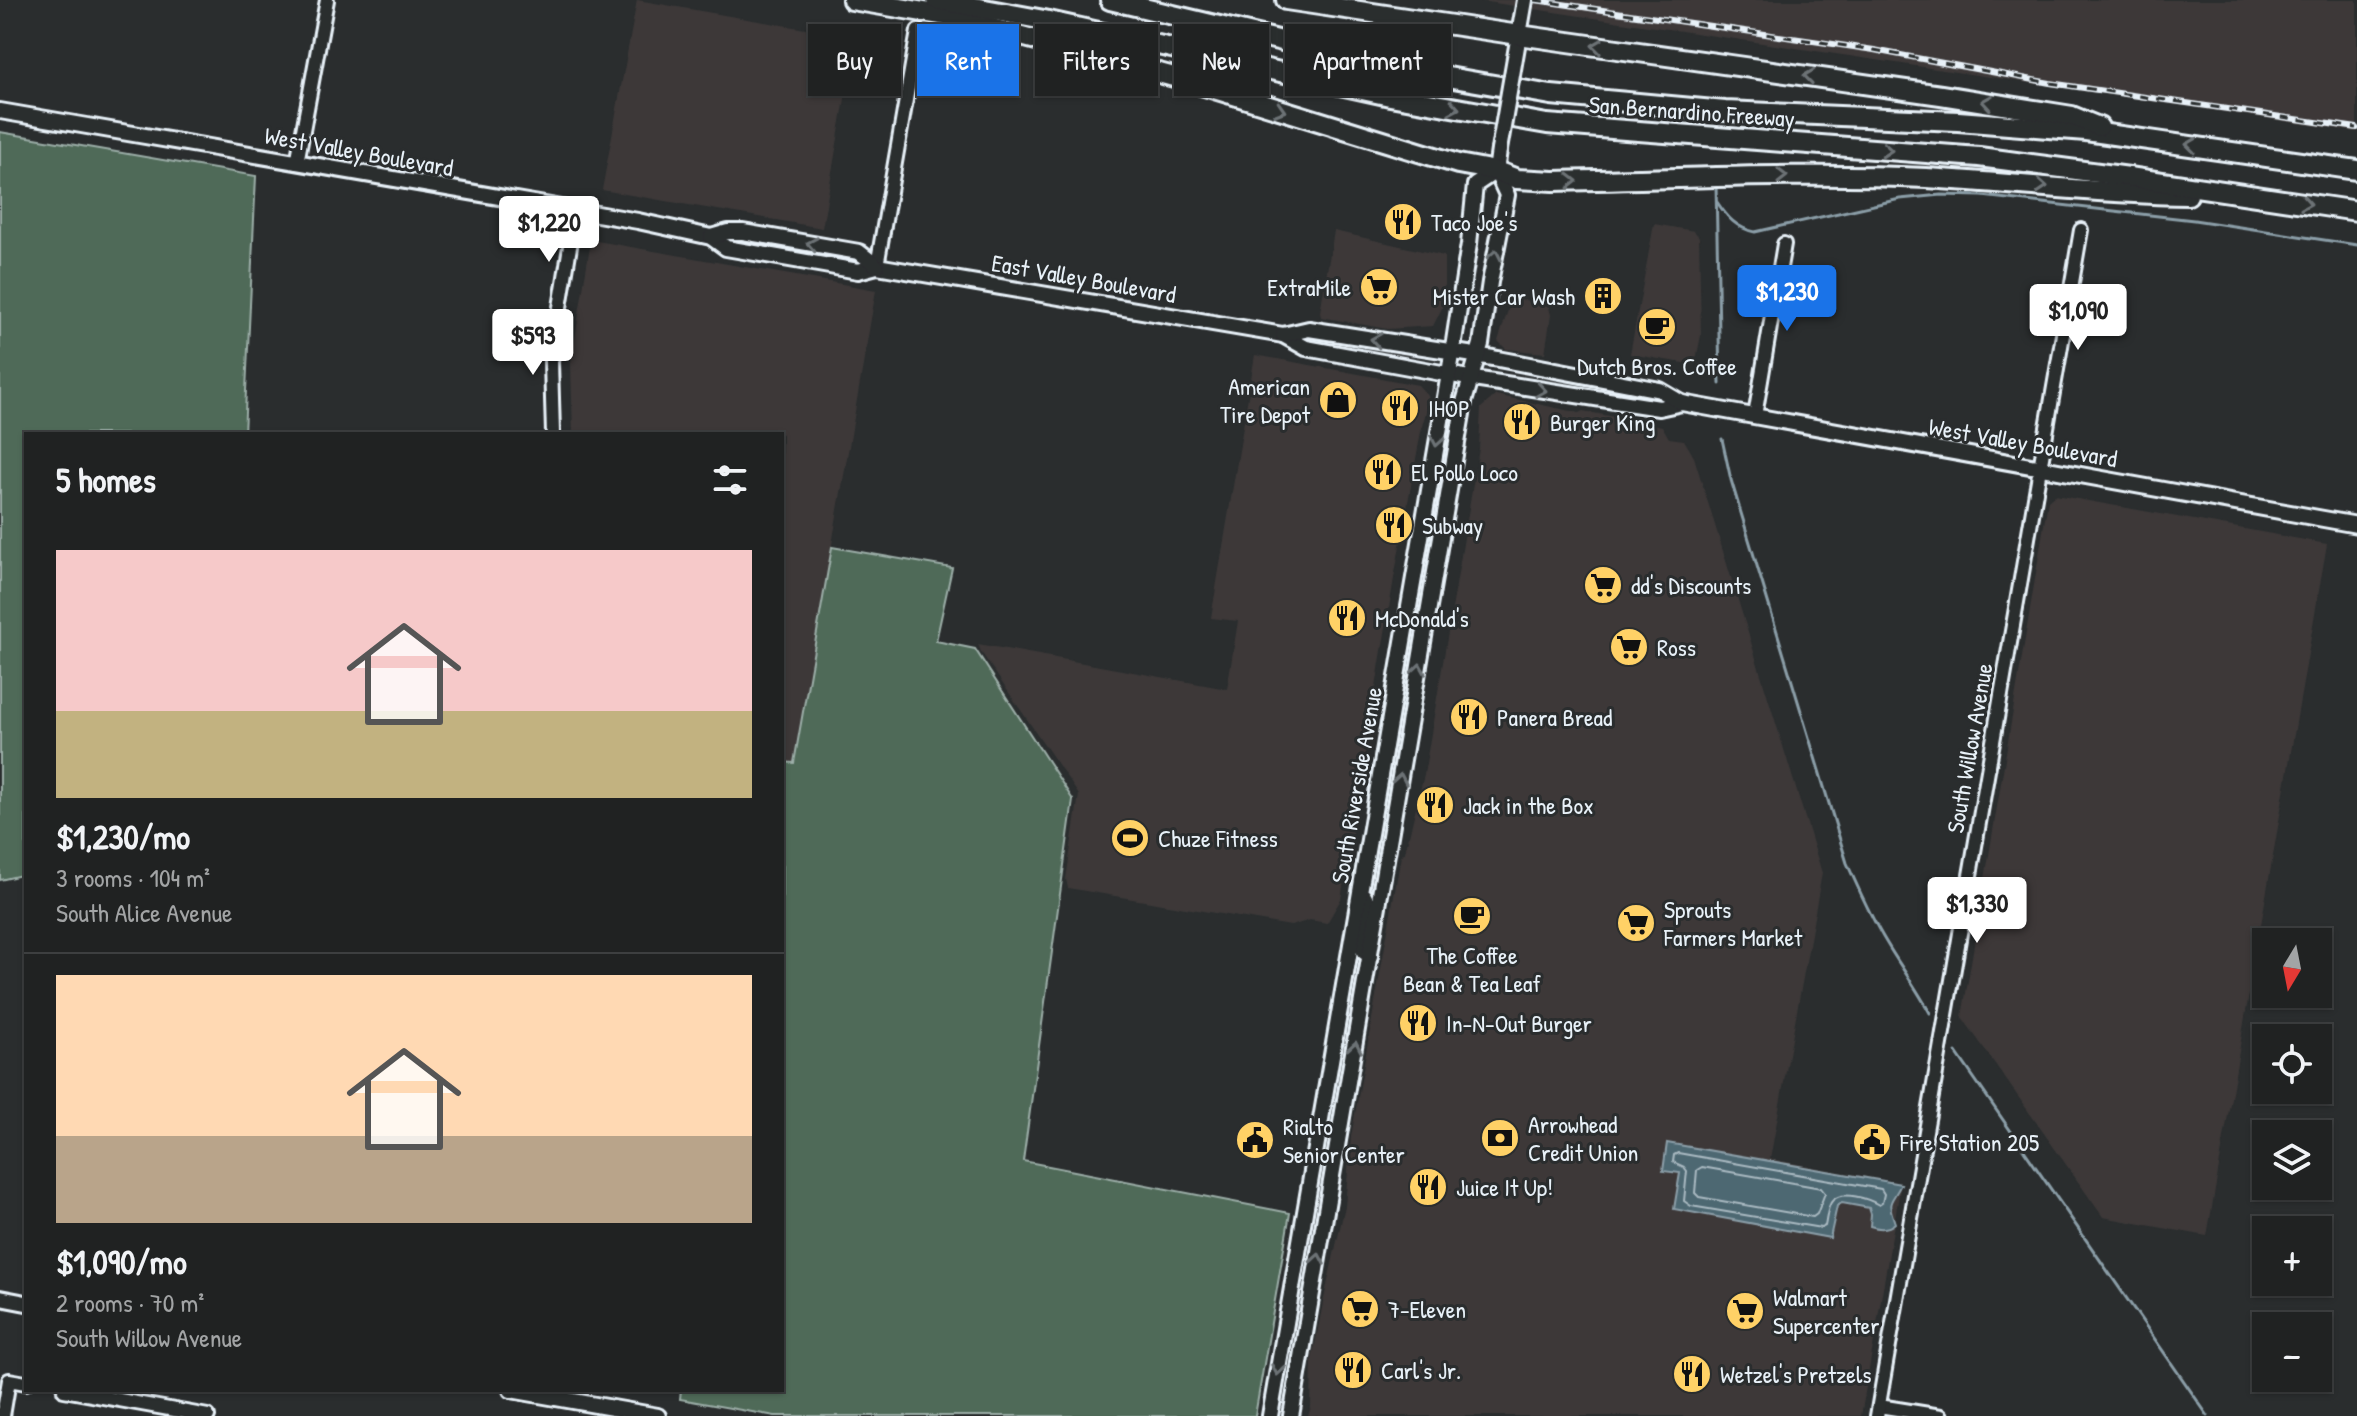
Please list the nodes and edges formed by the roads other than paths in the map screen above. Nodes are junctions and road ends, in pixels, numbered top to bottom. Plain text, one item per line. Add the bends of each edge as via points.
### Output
1 (327, 0) edge
2 (852, 0) edge
3 (936, 0) edge
4 (1110, 0) edge
5 (1286, 0) edge
6 (1524, 6) edge
7 (917, 37) edge
8 (1518, 44) junction
9 (0, 111) edge
10 (2116, 134) junction
11 (297, 163) junction
12 (2357, 170) edge
13 (1496, 171) junction
14 (2254, 195) junction
15 (576, 210) junction
16 (2357, 211) edge
17 (2081, 230) dead end
18 (1784, 244) dead end
19 (877, 266) junction
20 (1283, 335) junction
21 (1457, 353) junction
22 (1477, 356) junction
23 (1459, 376) junction
24 (1682, 403) junction
25 (1755, 416) junction
26 (553, 432) edge
27 (2039, 467) junction
28 (2357, 525) edge
29 (1360, 888) junction
30 (1370, 956) junction
31 (0, 1298) edge
32 (24, 1303) edge
33 (24, 1383) edge
34 (92, 1392) edge
35 (522, 1392) edge
36 (1878, 1411) edge
37 (3, 1416) edge
38 (208, 1416) edge
39 (658, 1416) edge
40 (1270, 1416) edge
41 (1291, 1416) edge
42 (1941, 1416) edge

1 - 11 street
2 -> 13 highway via 990,27
3 -> 14 highway, San Bernardino Freeway via 1547,124 1979,157
4 - 10 highway, San Bernardino Freeway via 1396,68 1551,95 1717,111
5 - 8 highway
6 - 8 main road, South Riverside Avenue
7 - 19 street
10 -> 8 highway via 2072,116 1941,95
8 - 13 main road, South Riverside Avenue, bridge
9 - 11 main road, West Valley Boulevard
12 -> 10 highway, San Bernardino Freeway
11 - 15 main road, West Valley Boulevard
13 -> 14 highway via 1517,179 1554,181 1831,176
13 - 21 main road, South Riverside Avenue via 1475,185
22 -> 13 main road, South Riverside Avenue via 1507,195
14 -> 16 highway, San Bernardino Freeway
15 - 19 main road, West Valley Boulevard via 711,237 743,232 859,252
15 - 26 street via 551,362
17 - 27 street, South Willow Avenue
18 - 25 street
19 - 20 main road, East Valley Boulevard
21 -> 20 main road, East Valley Boulevard via 1309,329
20 - 23 main road, East Valley Boulevard via 1306,348
21 - 22 main road, West Valley Boulevard
21 - 23 main road, South Riverside Avenue
22 - 23 main road, South Riverside Avenue
22 - 24 main road, West Valley Boulevard via 1660,390
23 -> 24 main road, West Valley Boulevard via 1659,408
23 -> 29 main road, South Riverside Avenue
30 -> 23 main road, South Riverside Avenue
24 - 25 main road, West Valley Boulevard
25 - 27 main road, West Valley Boulevard
27 - 28 main road, West Valley Boulevard
27 - 36 street, South Willow Avenue
29 - 30 main road via 1367,902 1362,945
29 -> 40 main road, South Riverside Avenue
41 -> 30 main road, South Riverside Avenue
31 - 32 main road
33 - 37 street via 9,1380
34 - 38 street
35 - 39 main road
36 - 42 street

